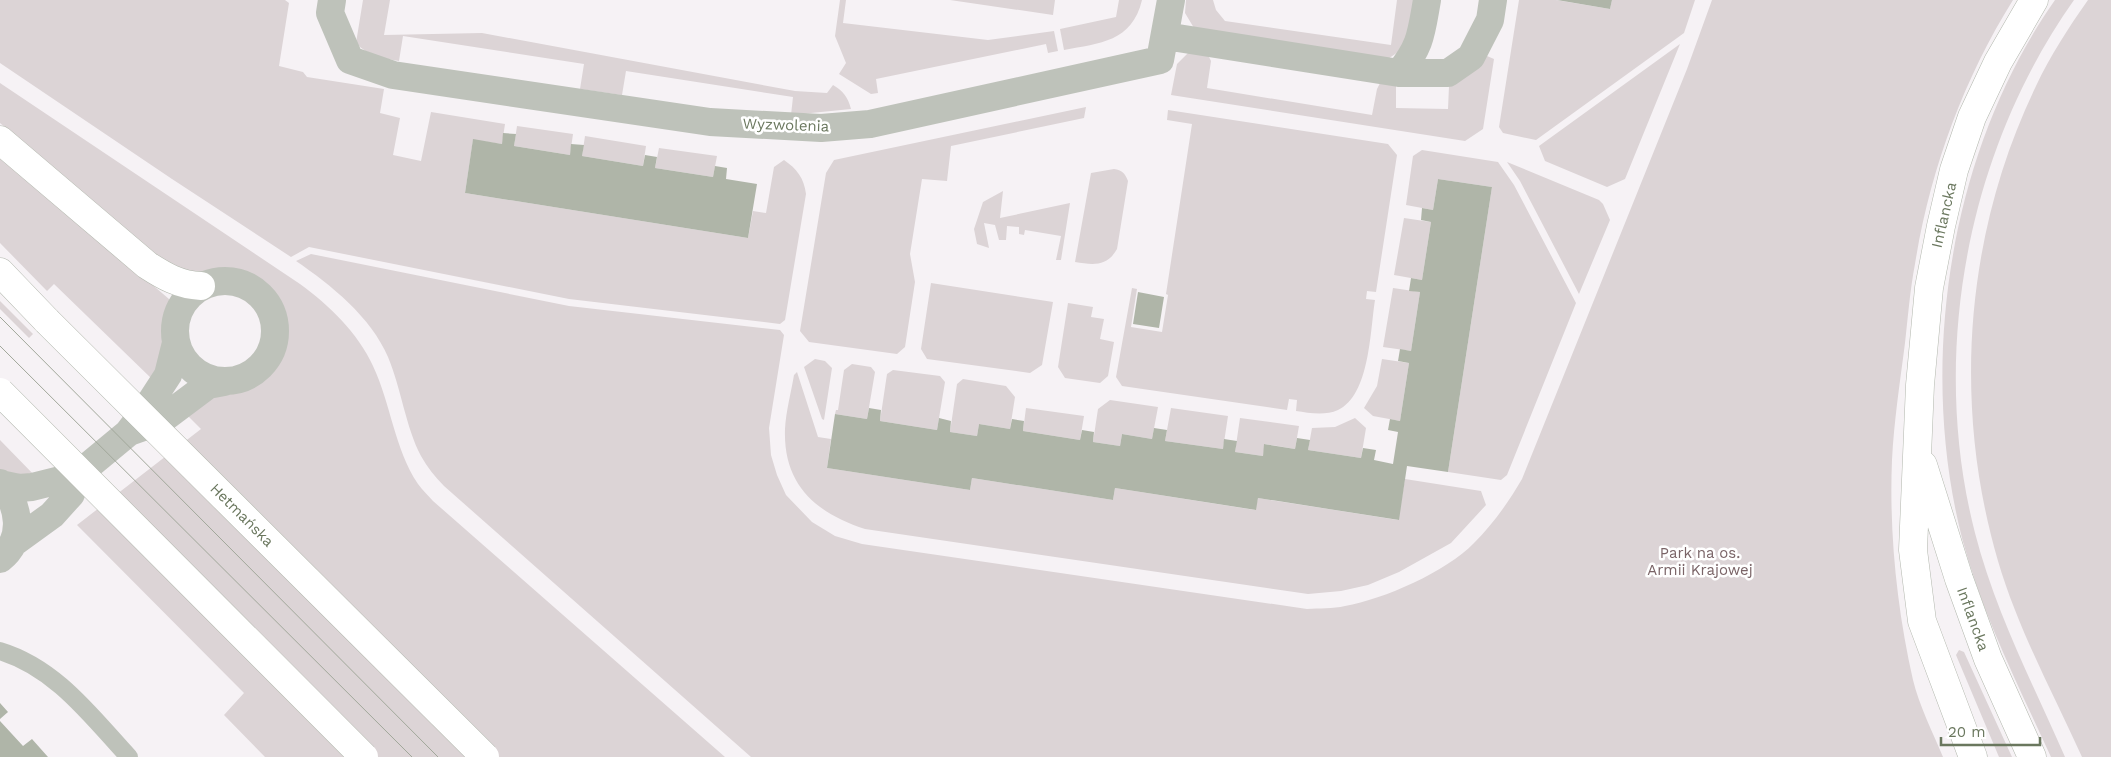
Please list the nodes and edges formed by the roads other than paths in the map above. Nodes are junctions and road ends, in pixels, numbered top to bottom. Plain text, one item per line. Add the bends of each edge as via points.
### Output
1 (332, 0) edge
2 (1170, 0) edge
3 (1427, 0) edge
4 (1493, 0) edge
5 (2034, 0) edge
6 (1165, 36) junction
7 (1399, 73) junction
8 (0, 140) edge
9 (0, 272) edge
10 (201, 286) junction
11 (176, 343) junction
12 (224, 382) junction
13 (0, 392) edge
14 (128, 433) junction
15 (1918, 447) junction
16 (76, 476) junction
17 (0, 483) edge
18 (6, 552) edge
19 (0, 651) edge
20 (129, 757) edge
21 (364, 757) edge
22 (485, 757) edge
23 (1973, 757) edge
24 (2032, 757) edge

1 - 6 street, Wyzwolenia via 330,13 350,60 393,74 710,122 821,128 870,124 1160,60
2 - 6 street, Wyzwolenia
3 - 7 street via 1420,39
4 - 7 street via 1490,20 1471,57 1448,73
5 - 15 street, Inflancka via 1998,62 1972,117 1954,170 1929,288
6 - 7 street
8 - 10 street via 146,265 181,284
9 - 22 street, Hetmańska, bridge
10 - 11 street via 190,294 176,317
10 - 12 street via 213,281 239,282 262,296 275,319 274,345 261,367 238,380
11 - 12 street via 185,360 199,374
11 - 14 street via 168,375
12 - 14 street via 208,385 160,421
13 - 21 street, bridge
14 - 16 street
15 - 23 street, Inflancka via 1913,550 1922,621
15 - 24 street, Inflancka via 1959,579
16 - 17 street via 32,487 19,488
16 - 18 street via 71,494 52,515
17 - 18 street via 16,510 17,524
19 - 20 lane via 31,663 64,687

